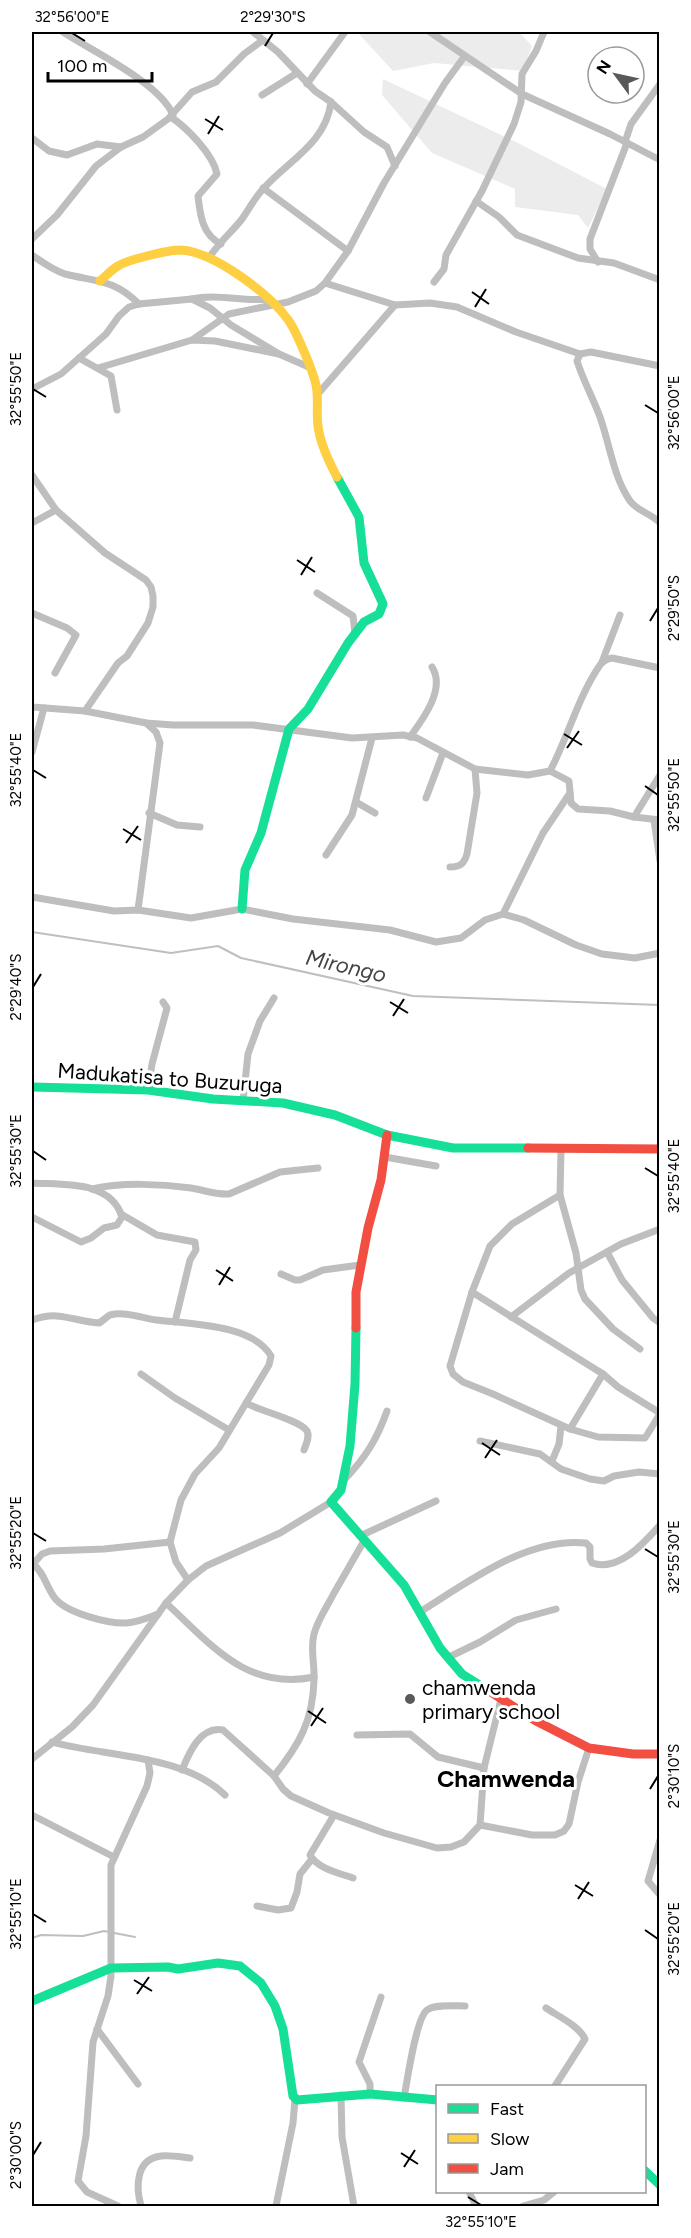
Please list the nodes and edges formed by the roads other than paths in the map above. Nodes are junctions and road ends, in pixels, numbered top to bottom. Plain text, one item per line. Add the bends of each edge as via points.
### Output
1 (63, 32) edge
2 (253, 32) edge
3 (345, 32) edge
4 (430, 32) edge
5 (544, 32) edge
6 (263, 40) junction
7 (464, 57) junction
8 (297, 73) junction
9 (307, 84) junction
10 (660, 84) edge
11 (522, 94) junction
12 (262, 95) dead end
13 (331, 102) junction
14 (172, 116) junction
15 (32, 138) edge
16 (626, 142) junction
17 (121, 147) junction
18 (660, 160) edge
19 (395, 166) junction
20 (263, 188) junction
21 (476, 201) junction
22 (32, 239) edge
23 (220, 244) junction
24 (348, 251) junction
25 (32, 255) edge
26 (209, 258) junction
27 (598, 262) junction
28 (100, 280) junction
29 (660, 280) edge
30 (434, 282) dead end
31 (325, 283) junction
32 (192, 299) junction
33 (271, 302) junction
34 (139, 304) junction
35 (395, 305) junction
36 (223, 319) junction
37 (192, 340) junction
38 (279, 354) junction
39 (580, 354) junction
40 (79, 358) junction
41 (660, 366) edge
42 (98, 368) junction
43 (311, 368) junction
44 (32, 388) edge
45 (317, 395) junction
46 (117, 411) dead end
47 (32, 475) edge
48 (56, 510) junction
49 (32, 524) edge
50 (660, 524) edge
51 (317, 593) dead end
52 (32, 613) edge
53 (620, 615) dead end
54 (355, 634) junction
55 (601, 664) junction
56 (432, 667) dead end
57 (660, 668) edge
58 (55, 673) dead end
59 (32, 707) edge
60 (44, 708) junction
61 (85, 711) junction
62 (146, 723) junction
63 (289, 729) junction
64 (410, 736) junction
65 (372, 738) junction
66 (32, 752) edge
67 (443, 753) junction
68 (475, 769) junction
69 (550, 771) junction
70 (660, 775) edge
71 (570, 793) junction
72 (426, 798) dead end
73 (356, 802) junction
74 (149, 813) junction
75 (375, 813) dead end
76 (634, 817) junction
77 (657, 820) edge
78 (200, 827) dead end
79 (326, 855) dead end
80 (660, 861) edge
81 (450, 867) dead end
82 (32, 897) edge
83 (242, 909) junction
84 (138, 910) junction
85 (503, 914) junction
86 (660, 953) edge
87 (274, 998) dead end
88 (163, 1002) dead end
89 (32, 1087) edge
90 (148, 1090) junction
91 (243, 1101) junction
92 (387, 1134) junction
93 (660, 1149) edge
94 (561, 1150) junction
95 (385, 1157) junction
96 (435, 1166) dead end
97 (318, 1168) dead end
98 (32, 1183) edge
99 (92, 1189) junction
100 (560, 1195) junction
101 (121, 1214) junction
102 (32, 1216) edge
103 (660, 1228) edge
104 (607, 1252) junction
105 (360, 1265) junction
106 (578, 1268) junction
107 (281, 1274) dead end
108 (472, 1292) junction
109 (511, 1317) junction
110 (32, 1320) edge
111 (175, 1322) junction
112 (660, 1323) edge
113 (640, 1349) dead end
114 (141, 1374) dead end
115 (603, 1374) junction
116 (246, 1403) junction
117 (387, 1411) dead end
118 (660, 1414) edge
119 (561, 1426) junction
120 (570, 1429) junction
121 (230, 1430) junction
122 (480, 1441) dead end
123 (304, 1450) dead end
124 (552, 1461) junction
125 (660, 1474) edge
126 (345, 1479) junction
127 (436, 1501) dead end
128 (331, 1502) junction
129 (660, 1525) edge
130 (362, 1538) junction
131 (170, 1542) junction
132 (32, 1564) edge
133 (188, 1580) junction
134 (166, 1603) junction
135 (556, 1609) dead end
136 (420, 1612) junction
137 (158, 1614) junction
138 (447, 1658) junction
139 (314, 1677) junction
140 (501, 1699) junction
141 (357, 1735) dead end
142 (52, 1742) junction
143 (589, 1748) junction
144 (660, 1754) edge
145 (32, 1759) edge
146 (148, 1760) junction
147 (484, 1768) junction
148 (182, 1770) junction
149 (274, 1776) junction
150 (225, 1795) dead end
151 (32, 1815) edge
152 (334, 1815) junction
153 (480, 1825) junction
154 (660, 1840) edge
155 (114, 1857) junction
156 (312, 1859) junction
157 (353, 1878) dead end
158 (660, 1896) edge
159 (257, 1906) dead end
160 (111, 1968) junction
161 (381, 1997) dead end
162 (32, 2001) edge
163 (465, 2006) dead end
164 (546, 2008) dead end
165 (97, 2030) junction
166 (138, 2084) dead end
167 (556, 2085) edge
168 (370, 2094) junction
169 (340, 2095) junction
170 (404, 2098) junction
171 (295, 2099) junction
172 (436, 2100) edge
173 (190, 2158) dead end
174 (646, 2171) edge
175 (660, 2185) edge
176 (553, 2193) edge
177 (118, 2206) edge
178 (141, 2206) edge
179 (276, 2206) edge
180 (354, 2206) edge
181 (523, 2206) edge

1 - 14 street via 136,77 170,106
2 - 6 street
3 - 9 street
4 - 7 street
5 - 11 street via 522,74
6 - 8 street
6 - 14 street via 216,82 192,92
7 - 11 street
7 - 19 street
8 - 9 street
8 - 12 street
9 - 13 street
10 - 16 street via 637,115
11 - 16 street
11 - 21 street via 514,124
13 - 19 street via 387,147
13 - 20 street via 324,126 312,143
14 - 17 street
14 - 23 street via 199,142 216,169 217,174 198,196 207,234
15 - 17 street via 49,151 67,155 100,144
16 - 18 street
16 - 27 street via 591,239 590,249
17 - 22 street via 96,166
19 - 24 street
20 - 23 street
20 - 24 street
21 - 27 street via 499,216 517,235
21 - 30 street
23 - 26 street
24 - 31 street
25 - 28 street via 63,273
26 - 28 street via 185,251 160,253 119,265
26 - 33 street
27 - 29 street via 614,263
28 - 34 street via 121,289
31 - 33 street via 316,291
31 - 35 street
32 - 33 street via 202,296
32 - 34 street
32 - 36 street
33 - 36 street
33 - 43 street via 288,320
34 - 40 street via 119,316
35 - 39 street via 430,303 457,307
35 - 45 street
36 - 37 street
36 - 38 street
37 - 38 street
37 - 42 street
38 - 43 street
39 - 41 street via 591,352
39 - 50 street via 577,361 623,487 634,505
40 - 42 street
40 - 44 street via 61,374
42 - 46 street via 111,376
43 - 45 street
45 - 54 street via 321,435 330,464 359,517 364,563 383,604 379,614 364,622
47 - 48 street
48 - 49 street
48 - 61 street via 105,553 146,580 153,596 148,623
51 - 54 street via 353,616
52 - 58 street via 76,635
53 - 55 street
54 - 63 street via 308,709
55 - 57 street via 612,658
55 - 69 street
56 - 64 street via 437,678 434,696
59 - 60 street
60 - 61 street
60 - 66 street
61 - 62 street
62 - 63 street
62 - 74 street via 160,743
63 - 65 street
63 - 83 street via 261,833 245,870
64 - 65 street
64 - 67 street
65 - 73 street
67 - 68 street
67 - 72 street
68 - 69 street via 528,775
68 - 81 street via 477,793 467,854 458,867
69 - 71 street via 568,781
70 - 76 street
71 - 76 street via 571,803 578,808
71 - 85 street via 543,833
73 - 75 street
73 - 79 street via 348,823
74 - 78 street via 177,825
74 - 84 street
76 - 77 street
77 - 80 street
82 - 84 street via 114,911
83 - 84 street via 198,918
83 - 85 street via 390,930 443,942 461,938 485,920
85 - 86 street via 602,954 635,958
87 - 91 street via 260,1021 248,1054
88 - 90 street via 166,1012
89 - 90 street, Madukatisa to Buzuruga
90 - 91 street, Madukatisa to Buzuruga
91 - 92 street, Madukatisa to Buzuruga via 310,1108
92 - 94 street, Madukatisa to Buzuruga via 453,1148
92 - 95 street
93 - 94 street, Madukatisa to Buzuruga
94 - 100 street
95 - 96 street
95 - 105 street
97 - 99 street via 280,1172 220,1195 178,1186 116,1184
98 - 99 street
99 - 101 street via 112,1198
100 - 106 street
100 - 108 street via 512,1224 490,1246
101 - 102 street via 117,1225 104,1228 85,1242
101 - 111 street via 157,1234 195,1242
103 - 104 street
104 - 106 street
104 - 112 street via 622,1280
105 - 107 street via 323,1270 300,1280
105 - 126 street via 355,1384
106 - 109 street
106 - 113 street via 585,1299 613,1329
108 - 109 street
108 - 119 street via 450,1366 453,1374
109 - 115 street
110 - 111 street via 49,1314 99,1323 110,1315 129,1315
111 - 116 street via 232,1330 268,1351 269,1365
114 - 121 street
115 - 118 street
115 - 120 street
116 - 121 street
116 - 123 street via 304,1429 308,1433
117 - 126 street via 372,1446
118 - 120 street via 645,1438 598,1437
119 - 120 street
119 - 124 street
121 - 131 street via 187,1485
122 - 124 street via 540,1454
124 - 125 street via 561,1469 604,1481 639,1472
126 - 128 street
127 - 130 street
128 - 130 street
128 - 133 street via 279,1533 206,1566
129 - 136 street via 634,1550 610,1564 592,1563 586,1544 558,1544 499,1564
130 - 136 street via 404,1585
130 - 139 street via 314,1632
131 - 132 street via 50,1551
131 - 133 street via 176,1562
132 - 137 street via 57,1600 83,1614 119,1623 139,1622
133 - 134 street
134 - 137 street
134 - 139 street via 201,1637 252,1673 286,1680
135 - 138 street via 516,1620
136 - 138 street
137 - 142 street via 93,1705
138 - 140 street via 462,1674
139 - 149 street via 306,1730
140 - 143 street
140 - 147 street
141 - 147 street via 407,1733 438,1757
142 - 145 street
142 - 146 street
143 - 144 street
143 - 153 street via 564,1831 532,1835
146 - 148 street
146 - 155 street via 147,1786
147 - 153 street
148 - 149 street via 196,1742 219,1729
148 - 150 street via 208,1781
149 - 152 street via 291,1796
151 - 155 street
152 - 153 street via 437,1848 465,1842
152 - 156 street via 314,1847
154 - 158 street via 648,1881
155 - 160 street via 110,1875
156 - 157 street via 326,1869
156 - 159 street via 300,1874 291,1908
160 - 162 street
160 - 165 street via 108,1996
160 - 171 street via 178,1969 218,1963 245,1969 261,1983 280,2017
161 - 168 street via 359,2062 370,2084
163 - 170 street via 433,2007 423,2014
164 - 167 street via 585,2035
165 - 166 street
165 - 177 street via 90,2060 86,2136 78,2181 87,2192
168 - 169 street
168 - 170 street
169 - 171 street via 300,2102
169 - 180 street
170 - 172 street
171 - 179 street
173 - 178 street via 151,2159 136,2182
174 - 175 street
176 - 181 street

